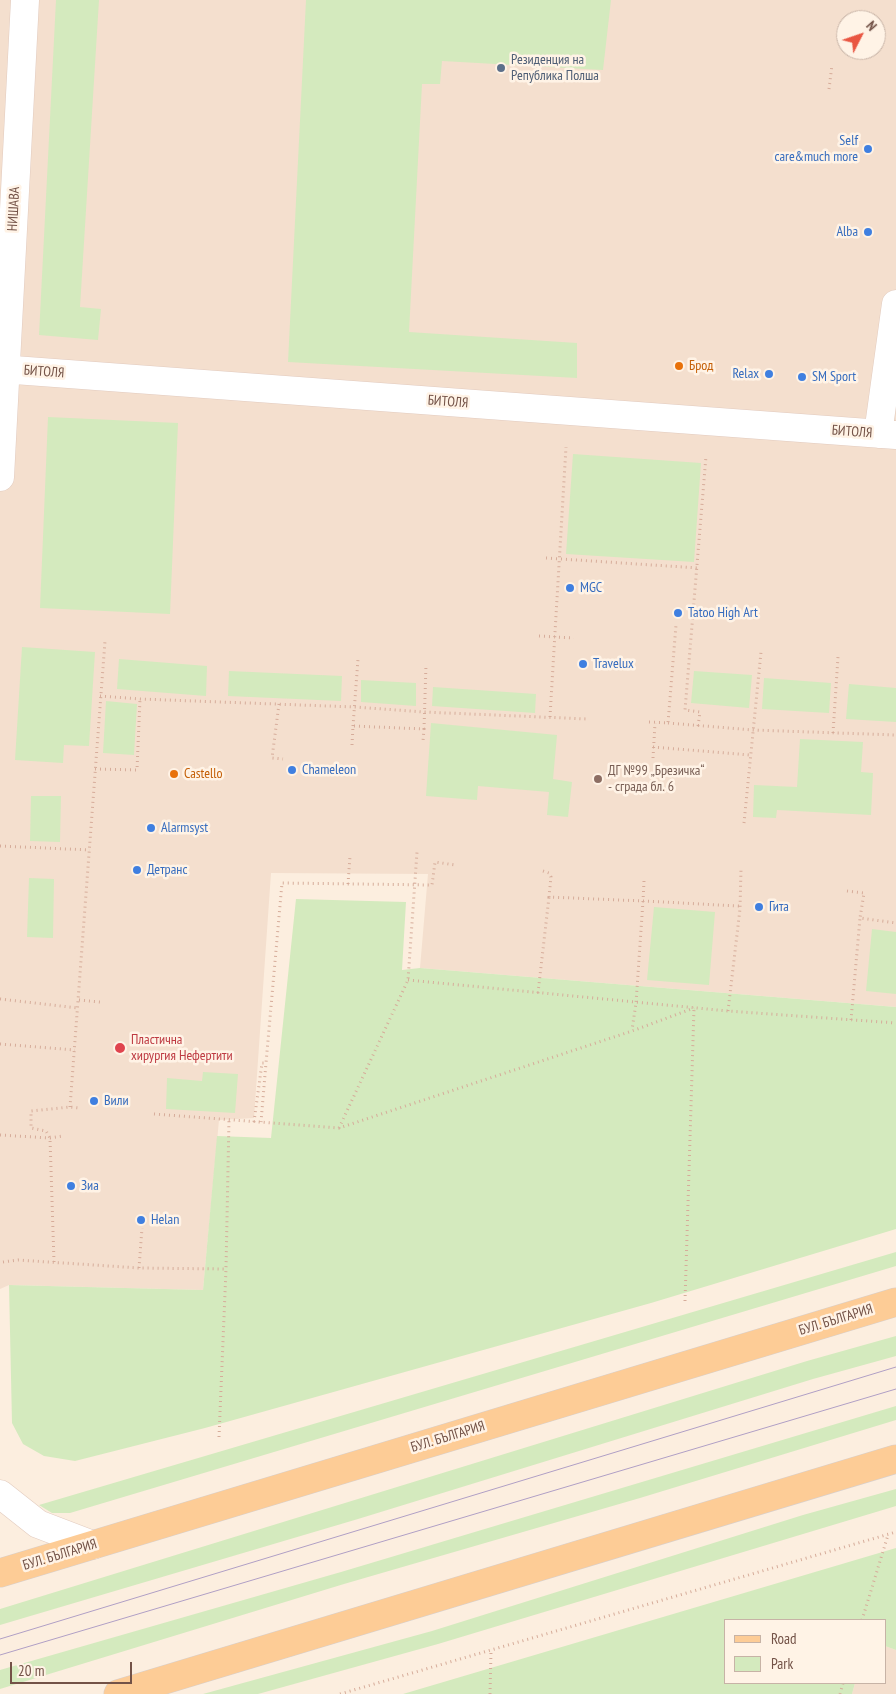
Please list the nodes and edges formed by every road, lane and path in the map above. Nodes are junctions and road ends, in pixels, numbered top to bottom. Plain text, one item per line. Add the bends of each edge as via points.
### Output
1 (25, 0) edge
2 (832, 65) dead end
3 (829, 89) dead end
4 (896, 304) edge
5 (2, 369) edge
6 (569, 411) junction
7 (887, 434) edge
8 (706, 454) dead end
9 (0, 477) edge
10 (546, 558) dead end
11 (558, 559) junction
12 (698, 568) junction
13 (676, 625) dead end
14 (539, 636) dead end
15 (555, 637) junction
16 (574, 638) dead end
17 (104, 641) dead end
18 (761, 652) dead end
19 (838, 657) dead end
20 (358, 659) dead end
21 (426, 664) dead end
22 (100, 696) junction
23 (140, 699) junction
24 (279, 704) junction
25 (355, 707) junction
26 (424, 712) junction
27 (550, 717) junction
28 (588, 719) dead end
29 (649, 722) dead end
30 (655, 722) junction
31 (668, 724) junction
32 (353, 726) junction
33 (698, 726) junction
34 (424, 729) junction
35 (753, 730) junction
36 (833, 733) junction
37 (896, 735) edge
38 (423, 741) dead end
39 (352, 745) dead end
40 (654, 747) junction
41 (750, 755) junction
42 (653, 758) dead end
43 (283, 759) dead end
44 (95, 768) junction
45 (744, 823) dead end
46 (0, 846) edge
47 (90, 850) junction
48 (417, 852) dead end
49 (350, 856) dead end
50 (455, 865) dead end
51 (741, 869) dead end
52 (544, 871) dead end
53 (644, 881) dead end
54 (348, 884) junction
55 (415, 885) junction
56 (847, 891) dead end
57 (548, 897) junction
58 (643, 901) junction
59 (740, 906) junction
60 (860, 918) junction
61 (896, 923) edge
62 (408, 980) junction
63 (538, 993) junction
64 (0, 999) edge
65 (78, 1000) junction
66 (100, 1002) dead end
67 (636, 1003) junction
68 (78, 1008) junction
69 (694, 1008) junction
70 (728, 1011) junction
71 (851, 1020) junction
72 (896, 1023) edge
73 (632, 1031) junction
74 (0, 1044) edge
75 (75, 1050) junction
76 (266, 1062) junction
77 (70, 1107) junction
78 (80, 1108) dead end
79 (154, 1114) dead end
80 (229, 1119) junction
81 (254, 1122) junction
82 (261, 1122) junction
83 (339, 1128) junction
84 (0, 1135) edge
85 (64, 1136) dead end
86 (50, 1138) junction
87 (142, 1228) dead end
88 (3, 1262) dead end
89 (54, 1262) junction
90 (140, 1268) junction
91 (226, 1269) junction
92 (685, 1301) dead end
93 (896, 1302) edge
94 (219, 1437) dead end
95 (896, 1459) edge
96 (0, 1494) edge
97 (896, 1532) edge
98 (888, 1534) junction
99 (94, 1545) junction
100 (0, 1573) edge
101 (862, 1619) edge
102 (490, 1651) junction
103 (118, 1694) edge
104 (340, 1694) edge
105 (490, 1694) edge

1 - 5 street, НИШАВА
2 - 3 path
4 - 7 street
5 - 6 street, БИТОЛЯ
5 - 9 street, НИШАВА
6 - 7 street, БИТОЛЯ
6 - 11 path
8 - 12 path
10 - 11 path
11 - 12 path
11 - 15 path
12 - 33 path via 685,710 700,712
13 - 31 path
14 - 15 path
15 - 16 path
15 - 27 path
17 - 22 path
18 - 35 path
19 - 36 path
20 - 25 path
21 - 26 path
22 - 23 path
22 - 44 path
23 - 24 path
23 - 44 path via 137,770
24 - 25 path
24 - 43 path via 272,758
25 - 26 path
25 - 32 path
26 - 27 path
26 - 34 path
27 - 28 path
29 - 30 path
30 - 31 path
30 - 40 path
31 - 33 path
32 - 34 path
32 - 39 path
33 - 35 path
34 - 38 path
35 - 36 path
35 - 41 path
36 - 37 path
40 - 41 path
40 - 42 path
41 - 45 path
44 - 47 path
46 - 47 path
47 - 65 path
48 - 55 path
49 - 54 path
50 - 55 path via 435,862 432,885
51 - 59 path
52 - 57 path via 551,877
53 - 58 path
54 - 55 path
54 - 76 path via 282,883
55 - 62 path
56 - 60 path via 864,893
57 - 58 path
57 - 63 path
58 - 59 path
58 - 67 path
59 - 70 path
60 - 61 path
60 - 71 path
62 - 63 path
62 - 83 path
63 - 67 path
64 - 68 path
65 - 66 path
65 - 68 path
67 - 69 path
67 - 73 path
68 - 75 path
69 - 70 path
69 - 73 path
69 - 92 path
70 - 71 path
71 - 72 path
73 - 83 path
74 - 75 path
75 - 77 path
76 - 81 path via 262,1063
76 - 82 path
77 - 78 path
77 - 86 path via 32,1111 31,1128 46,1131
79 - 80 path
80 - 81 path
80 - 91 path
81 - 82 path
82 - 83 path
84 - 86 path
85 - 86 path
86 - 89 path
87 - 90 path
88 - 89 path
89 - 90 path
90 - 91 path
91 - 94 path
93 - 99 main road, БУЛ. БЪЛГАРИЯ
95 - 103 main road
96 - 99 street via 38,1524
97 - 98 path
98 - 101 path
98 - 102 path
99 - 100 main road, БУЛ. БЪЛГАРИЯ
102 - 104 path
102 - 105 path

